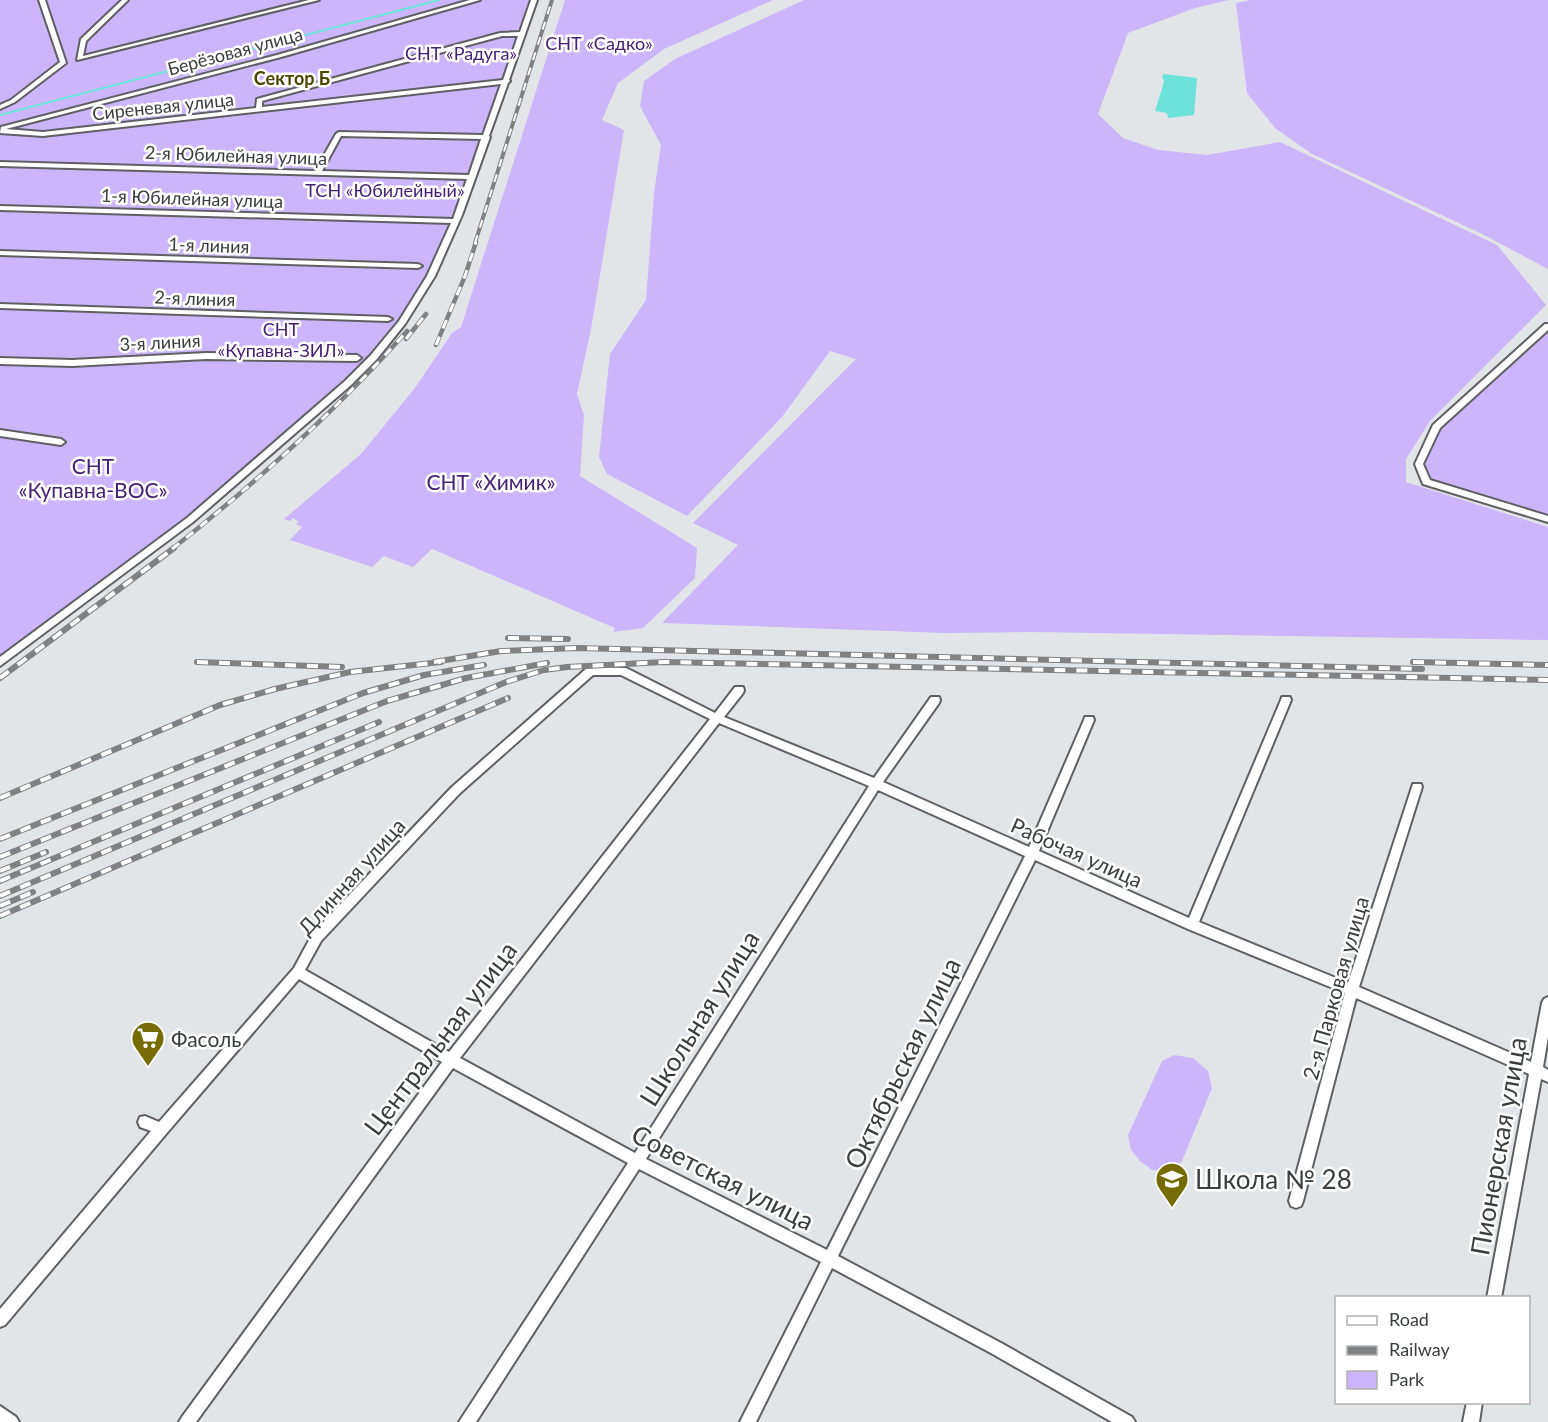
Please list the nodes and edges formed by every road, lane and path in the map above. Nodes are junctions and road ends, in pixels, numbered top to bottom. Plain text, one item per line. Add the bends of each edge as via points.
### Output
1 (42, 0) edge
2 (125, 0) edge
3 (316, 0) edge
4 (477, 0) edge
5 (534, 0) edge
6 (523, 34) junction
7 (507, 81) junction
8 (0, 107) edge
9 (259, 110) junction
10 (0, 130) edge
11 (487, 137) junction
12 (0, 164) edge
13 (318, 172) junction
14 (472, 177) junction
15 (0, 208) edge
16 (455, 220) junction
17 (0, 253) edge
18 (418, 267) dead end
19 (0, 306) edge
20 (388, 319) dead end
21 (1548, 326) edge
22 (357, 358) dead end
23 (0, 362) edge
24 (0, 433) edge
25 (61, 442) dead end
26 (1548, 519) edge
27 (0, 662) edge
28 (591, 671) joint
29 (739, 690) dead end
30 (935, 700) dead end
31 (1286, 700) dead end
32 (717, 717) junction
33 (1089, 720) dead end
34 (876, 784) junction
35 (1417, 787) dead end
36 (1032, 854) junction
37 (1192, 925) junction
38 (298, 972) junction
39 (1352, 990) junction
40 (1548, 1003) edge
41 (451, 1060) junction
42 (1542, 1073) edge
43 (146, 1122) dead end
44 (161, 1129) junction
45 (637, 1161) junction
46 (1296, 1201) dead end
47 (831, 1260) junction
48 (1494, 1296) edge
49 (0, 1320) edge
50 (1475, 1404) edge
51 (0, 1414) edge
52 (1117, 1420) edge
53 (11, 1422) edge
54 (188, 1422) edge
55 (467, 1422) edge
56 (748, 1422) edge
57 (1471, 1422) edge

1 - 8 street via 63,63
2 - 3 street via 83,40 79,59
4 - 10 street, Берёзовая улица
5 - 6 street
6 - 7 street
6 - 9 street via 502,34 259,100
7 - 9 street, Сиреневая улица
7 - 11 street
9 - 10 street, Сиреневая улица via 43,134
11 - 13 street via 339,134
11 - 14 street
12 - 13 street, 2-я Юбилейная улица
13 - 14 street, 2-я Юбилейная улица
14 - 16 street
15 - 16 street, 1-я Юбилейная улица
16 - 27 street via 431,276 402,322 348,383 190,520
17 - 18 street, 1-я линия
19 - 20 street, 2-я линия
21 - 26 street via 1436,427 1419,464 1426,482
22 - 23 street, 3-я линия via 206,356 111,362
24 - 25 street
28 - 32 street, Рабочая улица via 622,671
28 - 38 street, Длинная улица via 456,790 317,936
29 - 32 street, Центральная улица
30 - 34 street, Школьная улица
31 - 37 street
32 - 34 street, Рабочая улица
32 - 41 street, Центральная улица
33 - 36 street, Октябрьская улица
34 - 36 street, Рабочая улица
34 - 45 street, Школьная улица
35 - 39 street, 2-я Парковая улица
36 - 37 street, Рабочая улица
36 - 47 street, Октябрьская улица
37 - 39 street, Рабочая улица
38 - 41 street, Советская улица
38 - 44 street, Длинная улица
39 - 42 street, Рабочая улица
39 - 46 street, 2-я Парковая улица
40 - 42 street, Пионерская улица
41 - 45 street, Советская улица
41 - 54 street, Центральная улица
42 - 48 street, Пионерская улица
43 - 44 street
44 - 49 street, Длинная улица
45 - 47 street, Советская улица
45 - 55 street, Школьная улица
47 - 52 street, Советская улица via 1003,1351
47 - 56 street, Октябрьская улица
50 - 57 street
51 - 53 street

